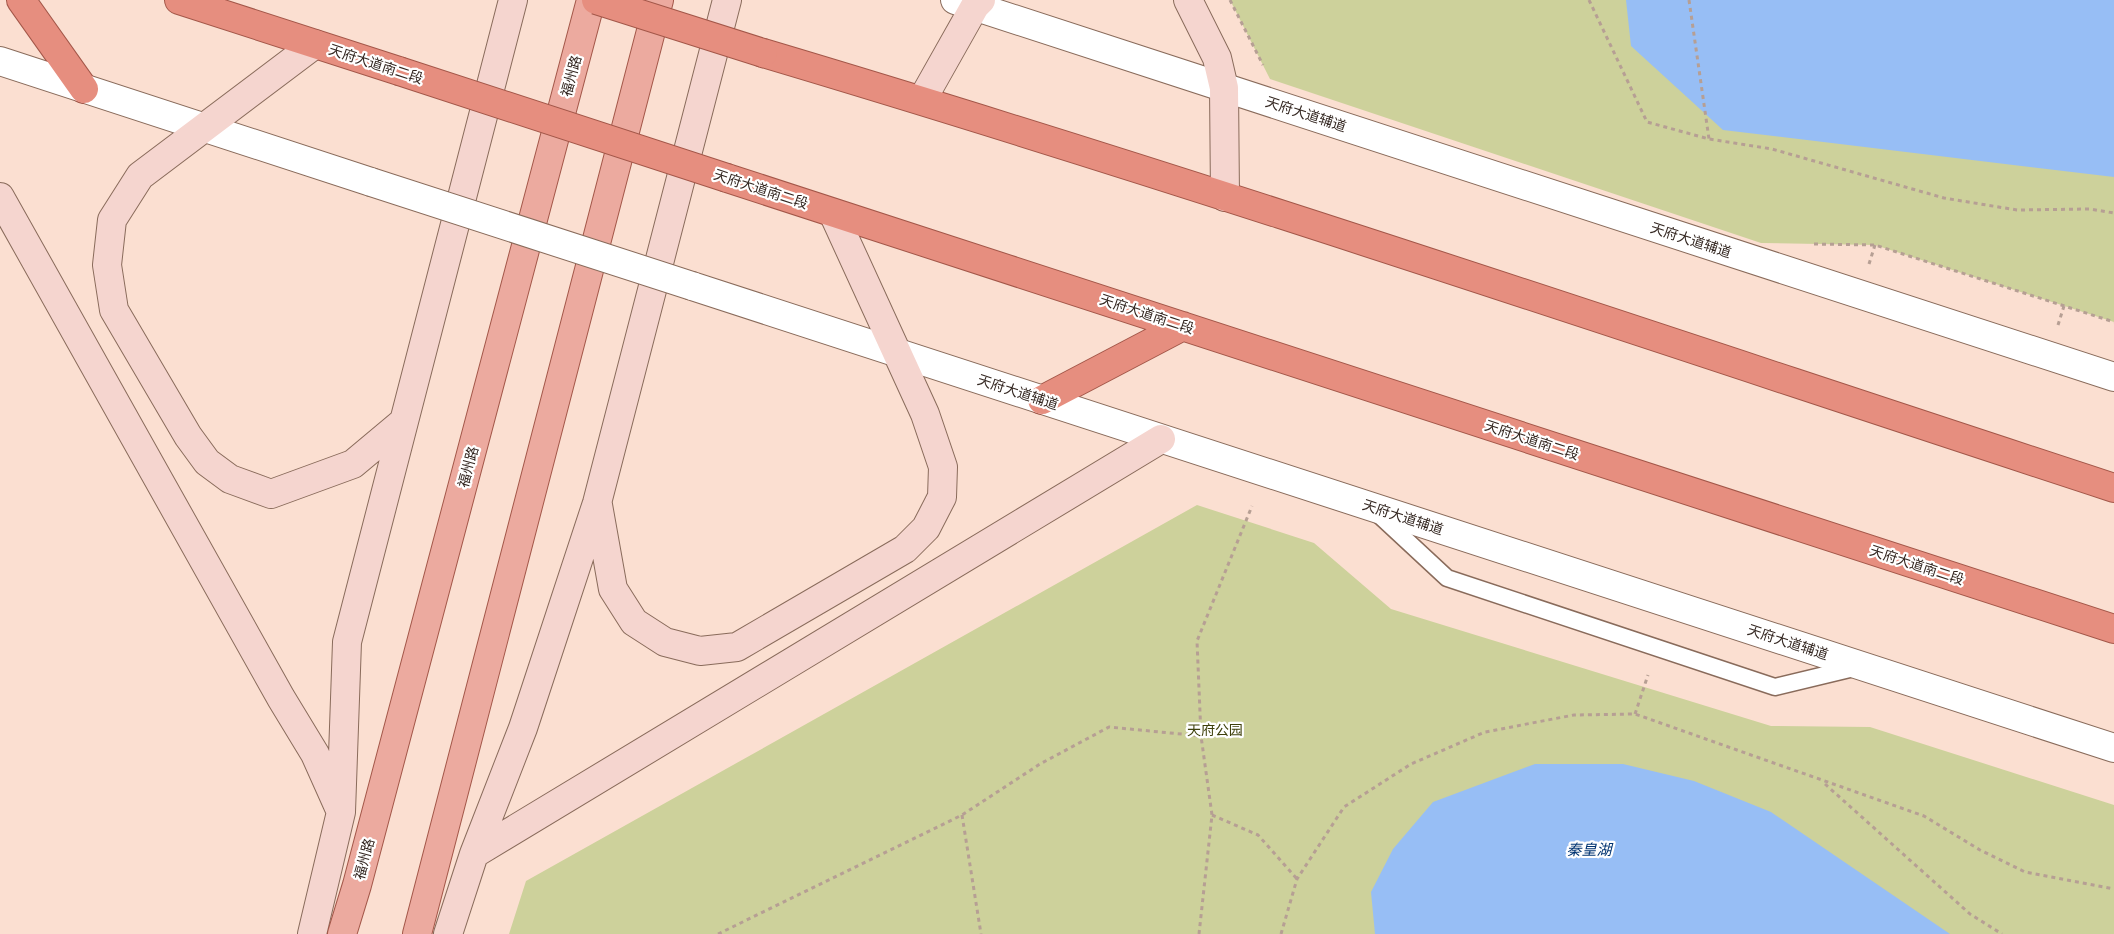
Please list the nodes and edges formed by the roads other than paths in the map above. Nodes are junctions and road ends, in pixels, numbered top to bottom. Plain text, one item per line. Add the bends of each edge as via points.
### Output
1 (21, 0) edge
2 (179, 0) edge
3 (513, 0) edge
4 (591, 0) edge
5 (596, 0) edge
6 (659, 0) edge
7 (726, 0) edge
8 (1188, 0) edge
9 (970, 2) edge
10 (315, 44) junction
11 (0, 61) edge
12 (1224, 88) junction
13 (84, 89) junction
14 (922, 100) junction
15 (204, 128) junction
16 (0, 197) edge
17 (1225, 197) junction
18 (833, 212) junction
19 (1183, 326) junction
20 (897, 353) junction
21 (2114, 377) edge
22 (1042, 400) junction
23 (402, 422) junction
24 (1161, 439) junction
25 (2114, 488) edge
26 (597, 503) junction
27 (1370, 507) junction
28 (2114, 629) edge
29 (1862, 666) junction
30 (2114, 748) edge
31 (340, 812) junction
32 (474, 854) junction
33 (312, 934) edge
34 (342, 934) edge
35 (417, 934) edge
36 (448, 934) edge

1 - 13 highway
2 - 10 highway, 天府大道南二段
3 - 23 main road
4 - 34 main road, 福州路 via 358,885
5 - 14 highway, bridge
6 - 35 main road
7 - 26 main road
8 - 12 main road via 1217,58
9 - 12 street, 天府大道辅道
9 - 14 main road
10 - 15 main road
10 - 18 highway, 天府大道南二段, bridge
11 - 13 street, 天府大道辅道
12 - 17 main road
12 - 21 street, 天府大道辅道
13 - 15 street, 天府大道辅道
14 - 17 highway
15 - 20 street, 天府大道辅道, bridge
15 - 23 main road via 140,176 112,220 107,265 114,310 188,436 207,462 230,479 271,494 353,464
16 - 31 main road via 315,754
17 - 25 highway
18 - 19 highway, 天府大道南二段
18 - 20 main road
19 - 22 highway
19 - 28 highway, 天府大道南二段
20 - 22 street, 天府大道辅道
20 - 26 main road via 926,414 943,467 942,497 926,528 905,549 737,647 700,651 665,642 634,622 613,589
22 - 24 street, 天府大道辅道
23 - 31 main road via 347,642
24 - 27 street, 天府大道辅道
24 - 32 main road
26 - 32 main road via 523,728
27 - 29 street, 天府大道辅道
27 - 29 lane via 1447,578 1766,684 1775,686
29 - 30 street, 天府大道辅道
31 - 33 main road
32 - 36 main road

